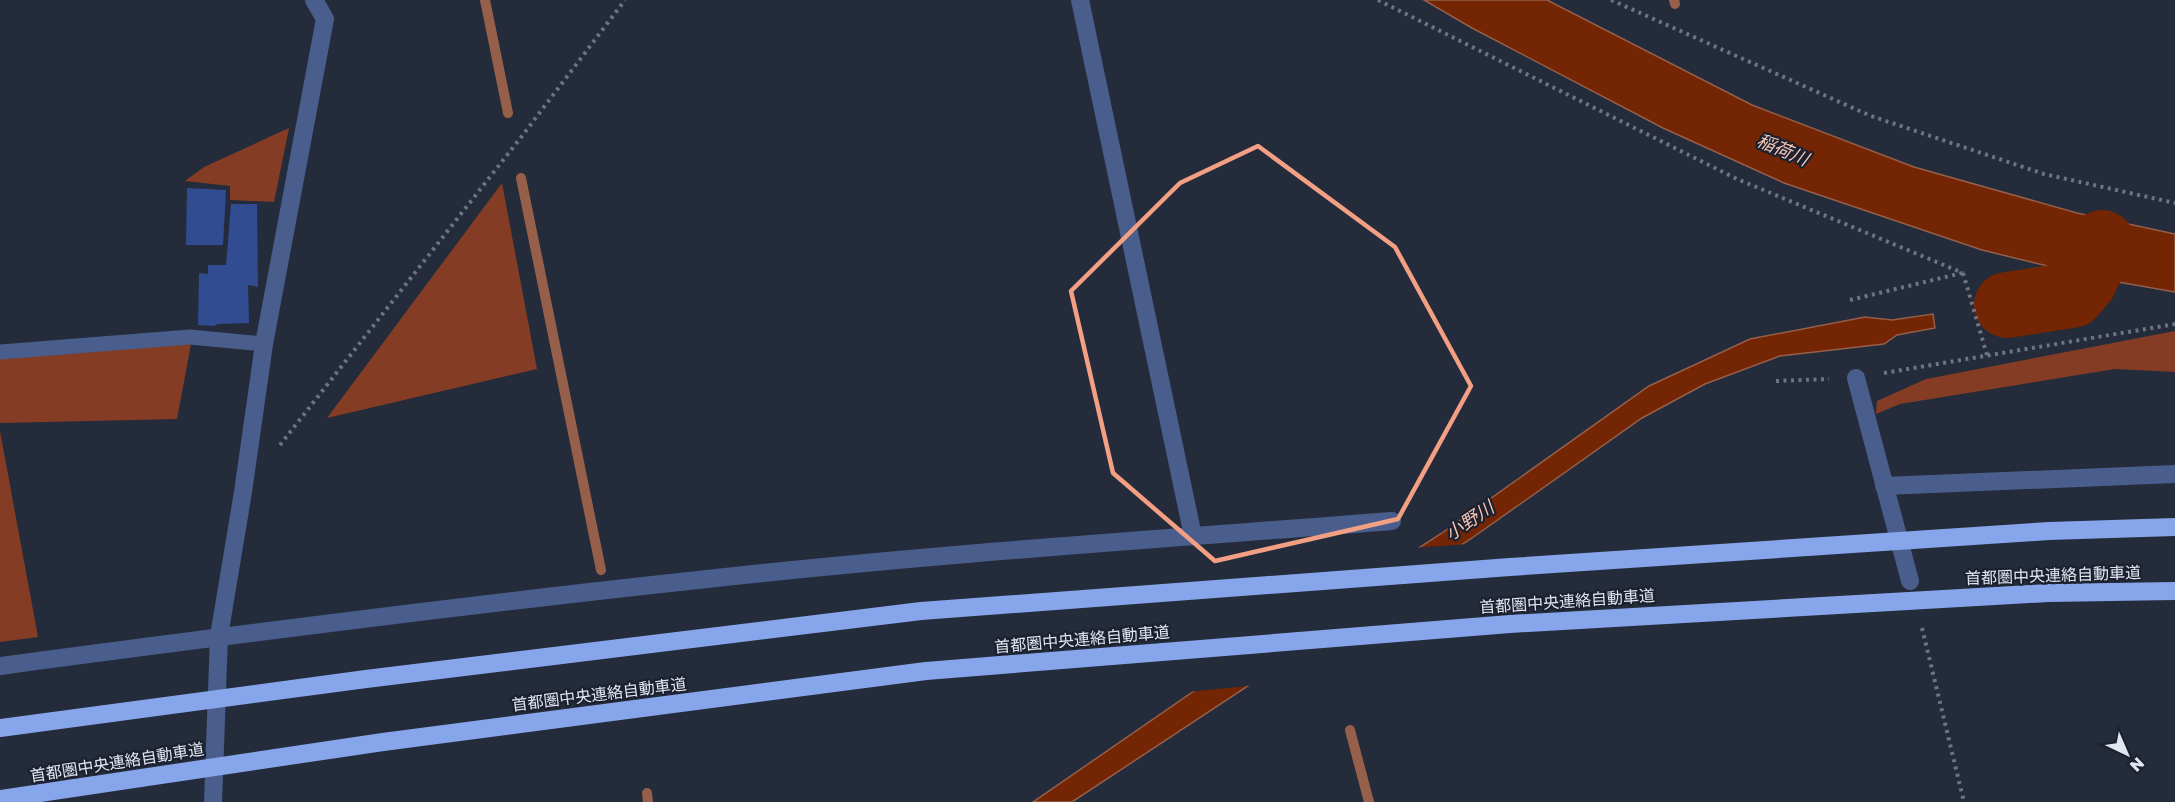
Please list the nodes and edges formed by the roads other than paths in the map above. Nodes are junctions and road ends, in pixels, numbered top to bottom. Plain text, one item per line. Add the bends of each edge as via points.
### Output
1 (314, 0) edge
2 (1080, 0) edge
3 (264, 344) junction
4 (0, 352) edge
5 (1856, 378) road end
6 (2175, 474) edge
7 (1884, 486) junction
8 (1392, 520) dead end
9 (2175, 527) edge
10 (1193, 536) junction
11 (1910, 581) dead end
12 (2175, 591) edge
13 (219, 636) junction
14 (0, 666) edge
15 (0, 728) edge
16 (0, 799) edge
17 (213, 802) edge

1 - 3 street via 325,19
2 - 10 street
3 - 4 lane via 190,337
3 - 13 street
5 - 7 street
6 - 7 street
7 - 11 street
8 - 10 street
9 - 15 highway, bridge via 1909,540 921,611
10 - 13 street via 701,579
12 - 16 highway, 首都圏中央連絡自動車道, bridge via 2048,593 1510,624 926,671 383,742
13 - 14 street
13 - 17 street

